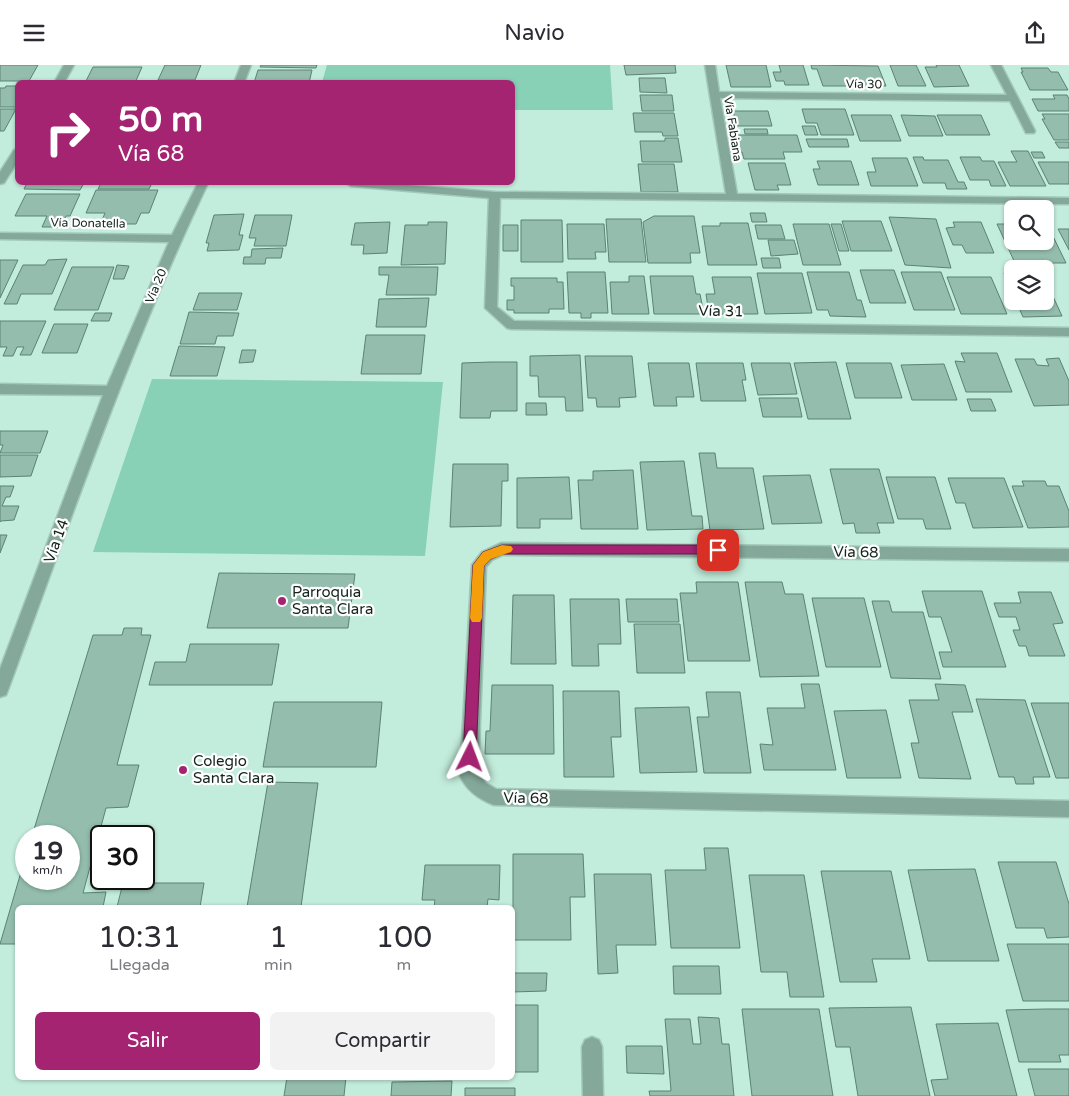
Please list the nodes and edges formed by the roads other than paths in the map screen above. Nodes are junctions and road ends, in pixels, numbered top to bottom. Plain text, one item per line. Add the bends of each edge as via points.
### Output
1 (69, 65) edge
2 (246, 65) edge
3 (710, 65) edge
4 (996, 65) edge
5 (61, 80) edge
6 (240, 80) edge
7 (715, 95) junction
8 (1012, 98) junction
9 (1030, 131) dead end
10 (15, 157) edge
11 (0, 181) edge
12 (202, 185) edge
13 (375, 185) edge
14 (495, 195) junction
15 (732, 197) junction
16 (1069, 201) edge
17 (0, 236) edge
18 (176, 239) junction
19 (1069, 332) edge
20 (0, 389) edge
21 (111, 391) junction
22 (1069, 555) edge
23 (0, 690) edge
24 (1069, 809) edge
25 (592, 1047) dead end
26 (593, 1096) edge

1 - 5 street
2 - 6 street
3 - 7 street, Vía Fabiana
4 - 8 street
7 - 8 street, Vía 30
7 - 15 street, Vía Fabiana
8 - 9 street
10 - 11 street
12 - 18 street, Vía 20
13 - 14 street
14 - 15 street
14 - 19 street, Vía 31 via 491,308 511,325
15 - 16 street
17 - 18 street, Vía Donatella
18 - 21 street, Vía 20
20 - 21 street
21 - 23 street, Vía 14
22 - 24 street, Vía 68 via 502,549 487,555 479,565 469,776 480,789 494,797
25 - 26 street

